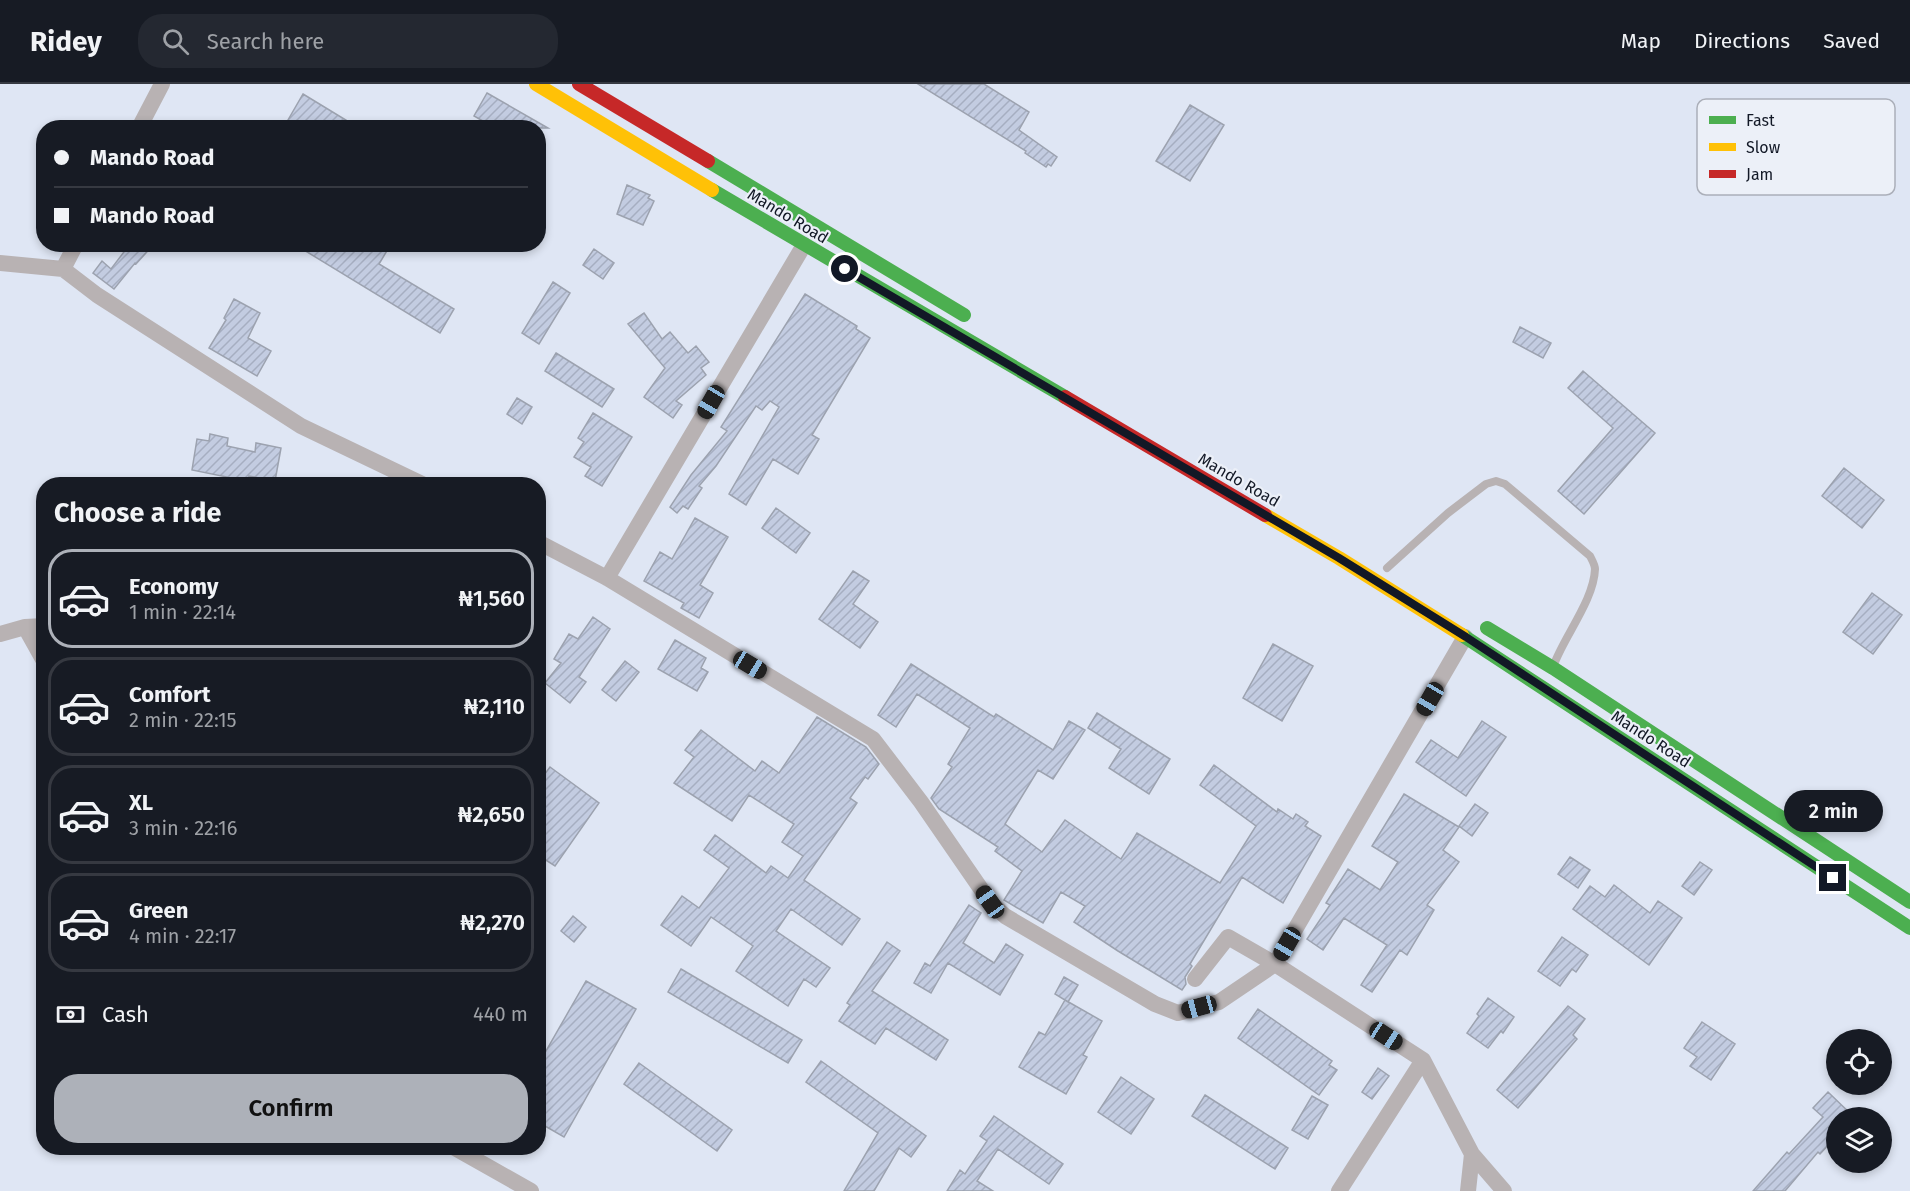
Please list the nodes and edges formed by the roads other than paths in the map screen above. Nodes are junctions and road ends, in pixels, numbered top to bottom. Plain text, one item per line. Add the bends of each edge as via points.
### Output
1 (162, 84) edge
2 (536, 84) edge
3 (579, 84) edge
4 (142, 120) edge
5 (804, 245) junction
6 (72, 252) edge
7 (0, 263) edge
8 (63, 269) junction
9 (978, 323) dead end
10 (407, 477) edge
11 (546, 546) edge
12 (1387, 568) dead end
13 (607, 578) junction
14 (1475, 621) dead end
15 (36, 626) edge
16 (25, 627) junction
17 (0, 634) edge
18 (1466, 637) junction
19 (36, 647) edge
20 (1553, 668) junction
21 (1910, 902) edge
22 (1910, 928) edge
23 (1275, 964) junction
24 (1195, 979) dead end
25 (1423, 1060) junction
26 (1472, 1154) junction
27 (467, 1155) edge
28 (531, 1191) edge
29 (1339, 1191) edge
30 (1468, 1191) edge
31 (1504, 1191) edge

1 - 4 street
2 - 5 highway, Mando Road
3 - 9 highway, Mando Road
5 - 13 street
5 - 18 highway, Mando Road via 1339,558
6 - 8 street
7 - 8 street
8 - 10 street via 301,426
11 - 13 street
12 - 20 lane via 1486,484 1505,484 1590,556 1595,568 1586,601
13 - 23 street via 873,739 990,902 1005,916 1155,1004 1178,1013 1219,1002
14 - 20 highway, Mando Road
15 - 16 street
16 - 17 street
16 - 19 street
18 - 22 highway, Mando Road
18 - 23 street
20 - 21 highway, Mando Road
23 - 24 street via 1228,937
23 - 25 street
25 - 26 street
25 - 29 street
26 - 30 street
26 - 31 street
27 - 28 street

